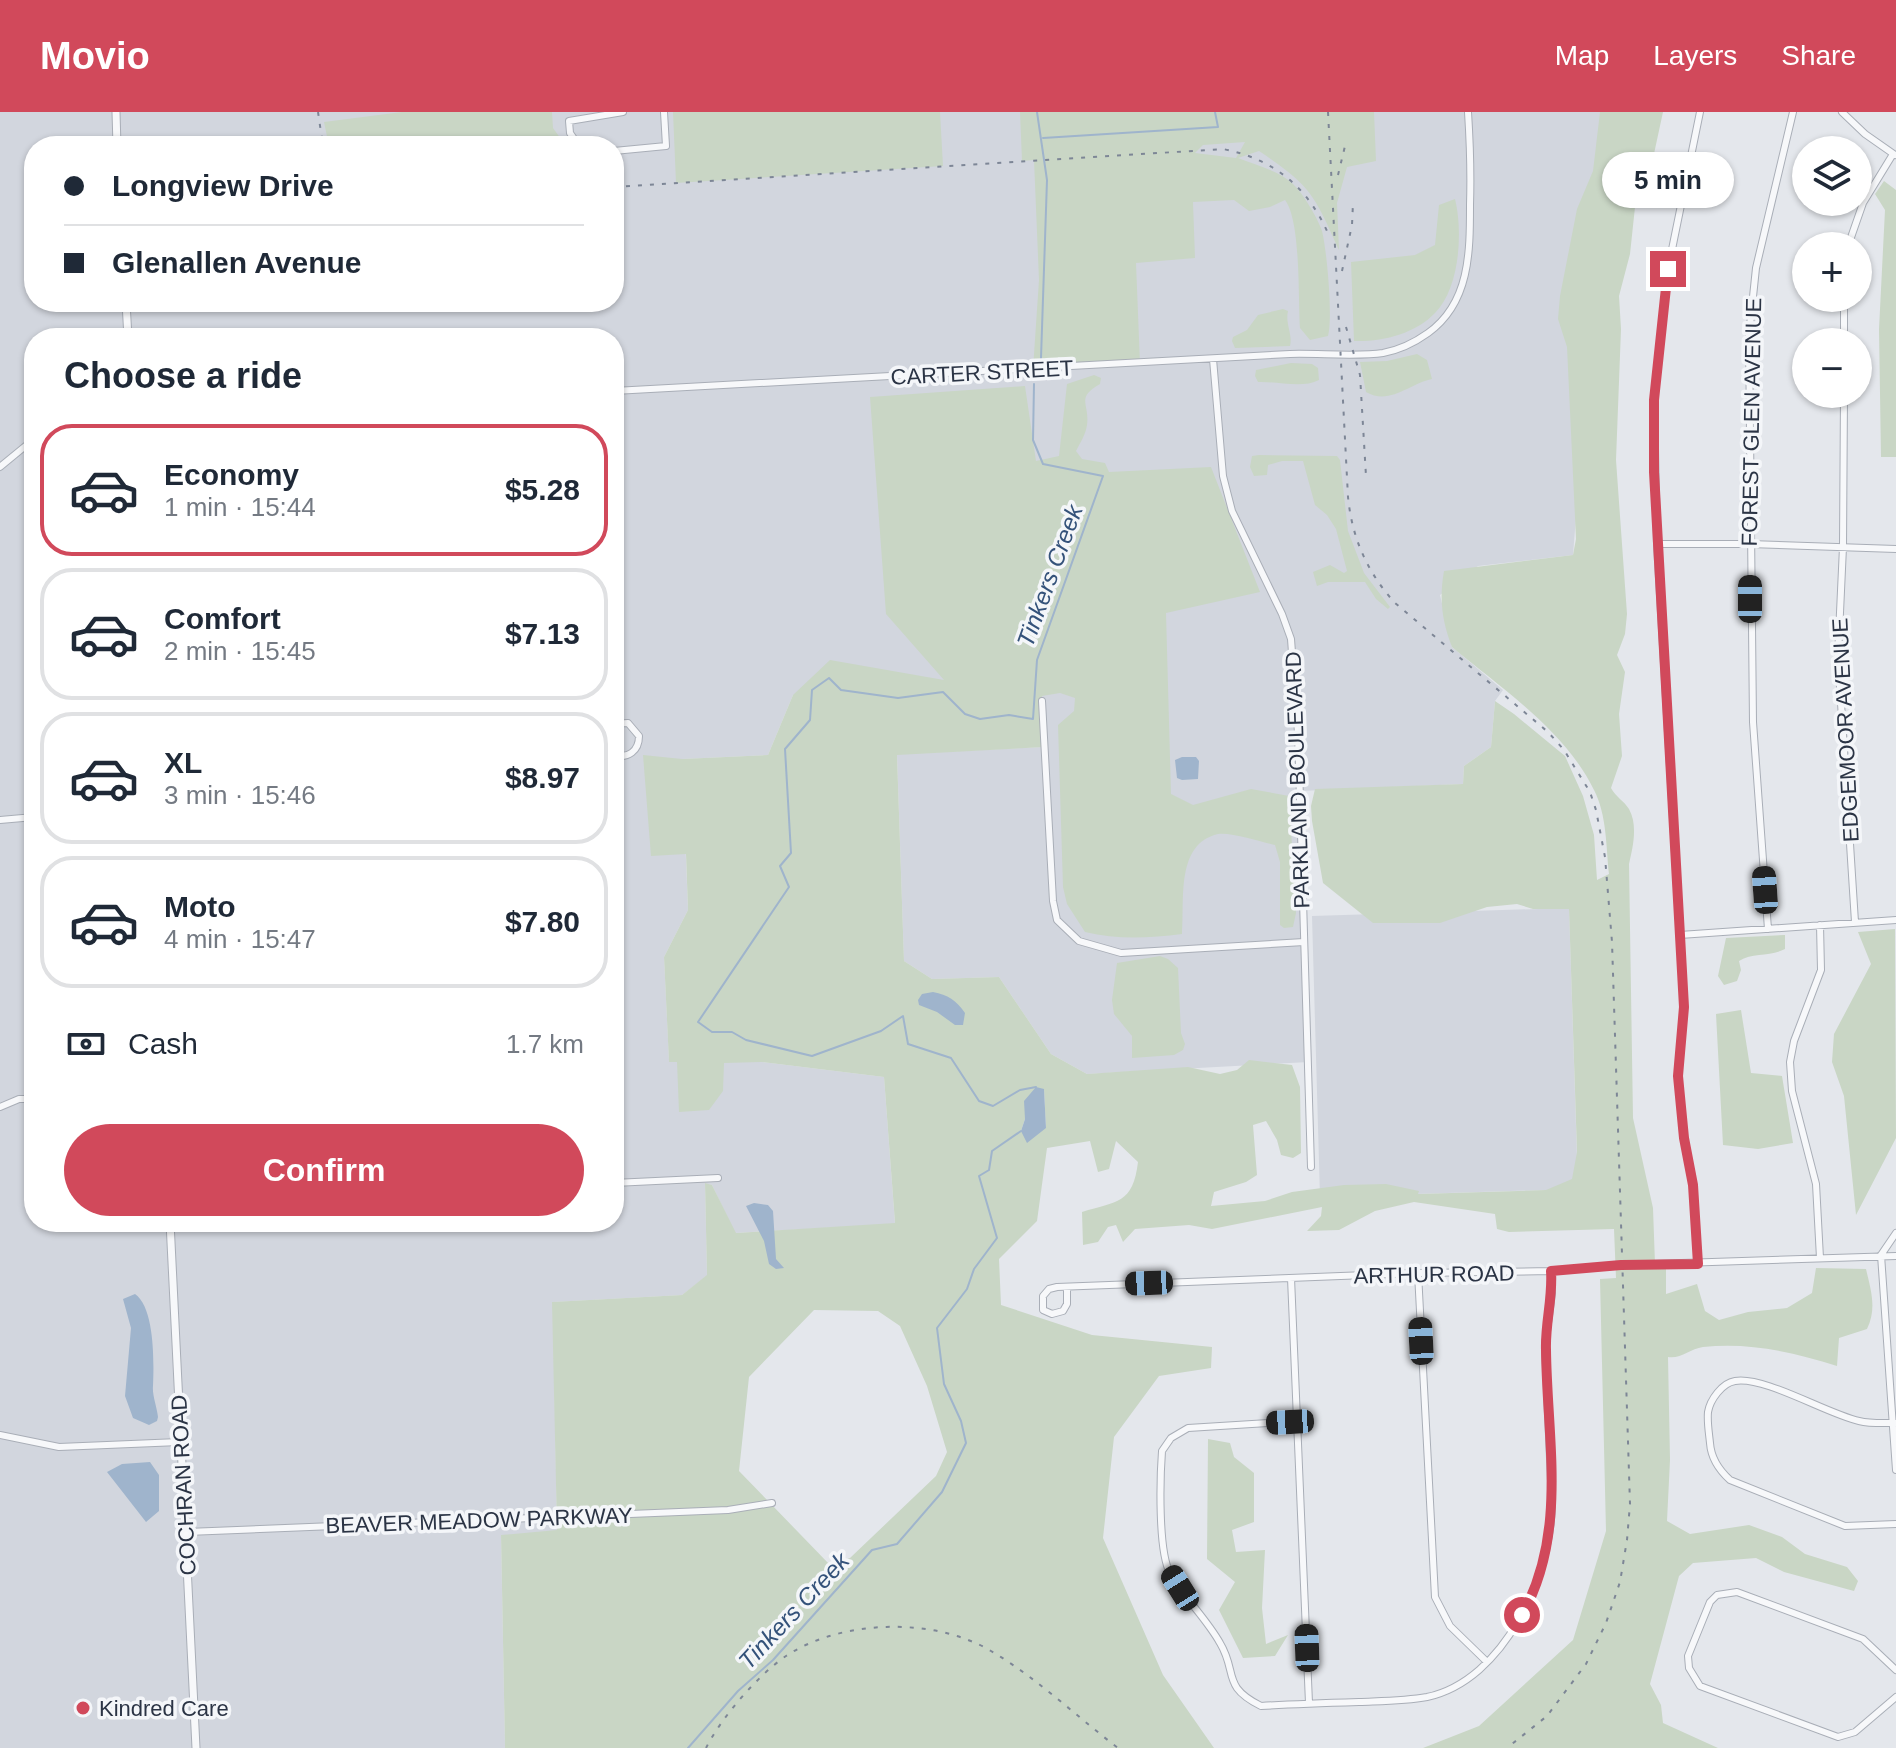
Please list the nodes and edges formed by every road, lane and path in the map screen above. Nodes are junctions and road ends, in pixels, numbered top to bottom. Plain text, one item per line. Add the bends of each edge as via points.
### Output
1 (116, 112) edge
2 (623, 112) edge
3 (664, 112) edge
4 (1468, 112) edge
5 (1700, 112) edge
6 (1793, 112) edge
7 (1842, 112) edge
8 (117, 136) edge
9 (572, 136) edge
10 (624, 150) edge
11 (1894, 155) edge
12 (1853, 232) edge
13 (1213, 359) junction
14 (624, 390) edge
15 (1844, 408) edge
16 (24, 447) edge
17 (0, 467) edge
18 (1657, 544) junction
19 (1749, 544) junction
20 (1843, 547) junction
21 (1896, 549) edge
22 (1042, 701) dead end
23 (624, 723) edge
24 (624, 755) edge
25 (24, 818) edge
26 (0, 820) edge
27 (1896, 920) edge
28 (1855, 922) junction
29 (1820, 925) junction
30 (1768, 929) junction
31 (1680, 935) junction
32 (1304, 942) junction
33 (24, 1099) edge
34 (0, 1107) edge
35 (1311, 1167) dead end
36 (718, 1178) dead end
37 (624, 1183) edge
38 (170, 1232) edge
39 (1896, 1233) edge
40 (1881, 1255) junction
41 (1896, 1256) edge
42 (1820, 1258) junction
43 (1698, 1264) junction
44 (1551, 1271) junction
45 (1418, 1273) junction
46 (1291, 1278) junction
47 (1067, 1287) junction
48 (1298, 1421) junction
49 (1894, 1423) edge
50 (0, 1435) edge
51 (179, 1442) junction
52 (1896, 1470) edge
53 (772, 1503) dead end
54 (1896, 1524) edge
55 (187, 1532) junction
56 (1486, 1661) junction
57 (1896, 1670) edge
58 (1896, 1697) edge
59 (1309, 1703) junction
60 (196, 1748) edge

1 - 8 street
2 - 9 street via 569,121
3 - 10 street via 666,146
4 - 13 street, CARTER STREET via 1468,261 1452,311 1436,327 1413,343 1383,353
5 - 18 street via 1668,269 1657,356
6 - 19 street, FOREST GLEN AVENUE via 1752,298
7 - 11 street
11 - 12 street via 1863,203
13 - 14 street, CARTER STREET
13 - 32 street, PARKLAND BOULEVARD via 1228,498 1291,639
15 - 20 street, EDGEMOOR AVENUE
16 - 17 street
18 - 19 street
18 - 31 street
19 - 20 street
19 - 30 street, FOREST GLEN AVENUE via 1753,722
20 - 21 street
20 - 28 street, EDGEMOOR AVENUE via 1838,656
22 - 32 street via 1053,901 1057,920 1079,941 1121,953
23 - 24 street via 637,731 639,742
25 - 26 street
27 - 28 street
28 - 29 street
29 - 30 street
29 - 42 street via 1821,970 1790,1062 1792,1091 1816,1184
30 - 31 street
31 - 43 street via 1684,1007 1678,1076
32 - 35 street, PARKLAND BOULEVARD
33 - 34 street
36 - 37 street
38 - 51 street, COCHRAN ROAD
39 - 40 street
40 - 41 street, ARTHUR ROAD
40 - 42 street, ARTHUR ROAD
40 - 49 street
42 - 43 street, ARTHUR ROAD
43 - 44 street, ARTHUR ROAD
44 - 45 street, ARTHUR ROAD
44 - 56 street via 1545,1346 1551,1527 1532,1598
45 - 46 street, ARTHUR ROAD
45 - 56 street via 1435,1597 1450,1626
46 - 47 street, ARTHUR ROAD
46 - 48 street
47 - 47 street via 1063,1311 1043,1310 1045,1292
48 - 59 street
48 - 59 street via 1188,1428 1171,1438 1162,1451 1162,1514 1168,1569 1223,1647 1236,1690 1261,1706
49 - 52 street
49 - 54 street via 1858,1421 1746,1381 1726,1384 1708,1415 1710,1451 1730,1480 1845,1526
50 - 51 street via 59,1447
51 - 55 street, COCHRAN ROAD
53 - 55 street, BEAVER MEADOW PARKWAY via 728,1510
55 - 60 street, COCHRAN ROAD
56 - 59 street via 1452,1688 1429,1696
57 - 58 street via 1863,1639 1737,1592 1717,1595 1710,1602 1688,1656 1700,1686 1838,1737 1855,1732

